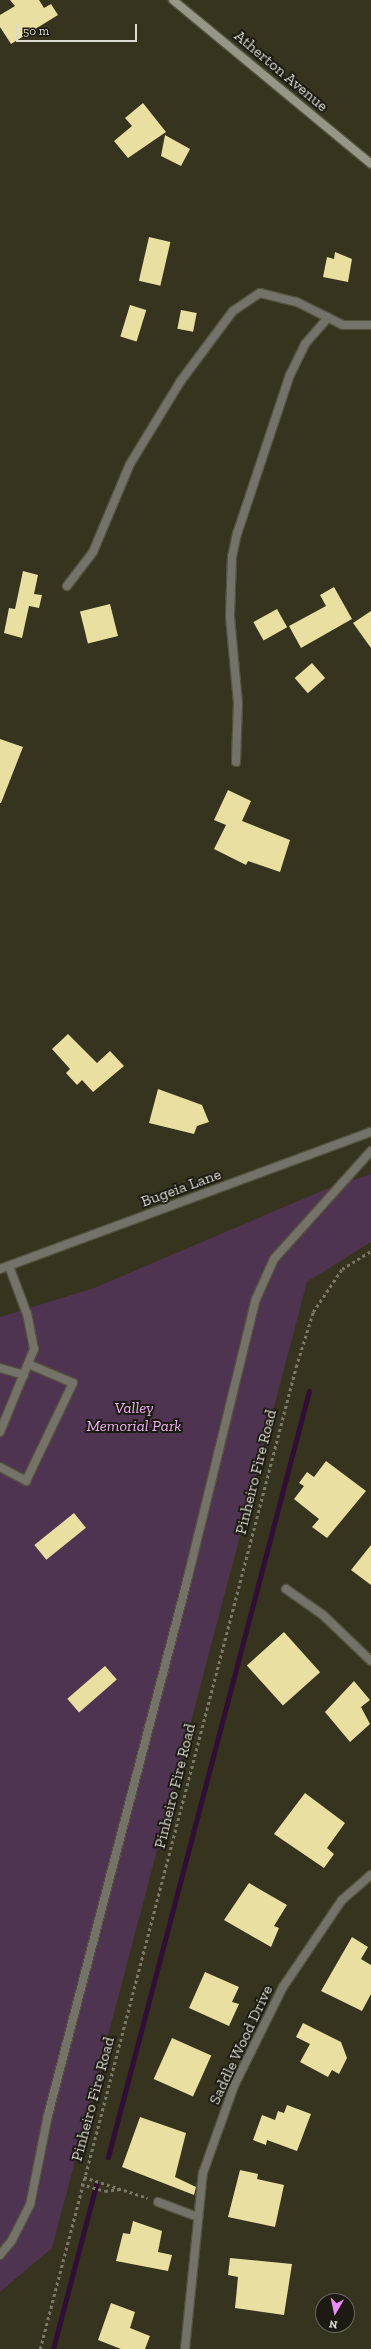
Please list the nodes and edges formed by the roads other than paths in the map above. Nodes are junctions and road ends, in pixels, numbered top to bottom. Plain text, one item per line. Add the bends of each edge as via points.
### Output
1 (173, 0) edge
2 (371, 164) edge
3 (328, 318) junction
4 (371, 325) edge
5 (66, 586) dead end
6 (236, 762) dead end
7 (371, 1132) edge
8 (371, 1150) edge
9 (9, 1266) junction
10 (0, 1270) edge
11 (28, 1364) junction
12 (0, 1368) edge
13 (24, 1375) junction
14 (0, 1432) edge
15 (0, 1467) edge
16 (286, 1589) dead end
17 (371, 1661) edge
18 (371, 1875) edge
19 (158, 2202) road end
20 (198, 2217) junction
21 (0, 2255) edge
22 (185, 2349) edge

1 - 2 main road, Atherton Avenue
3 - 4 street via 343,325
3 - 5 street via 297,302 260,293 233,311 180,382 130,464 93,552
3 - 6 street via 304,344 290,375 235,542 230,616 238,703
7 - 9 street, Bugeia Lane
8 - 21 street via 274,1259 256,1299 190,1569 48,2115 30,2205 12,2240
9 - 10 street, Bugeia Lane
9 - 11 street via 27,1314 34,1349
11 - 13 street
11 - 15 street via 73,1383 26,1481
12 - 13 street
13 - 14 street
16 - 17 street via 323,1615
18 - 20 street, Saddle Wood Drive via 342,1900 283,1987 234,2086 203,2173
19 - 20 street
20 - 22 street, Saddle Wood Drive

